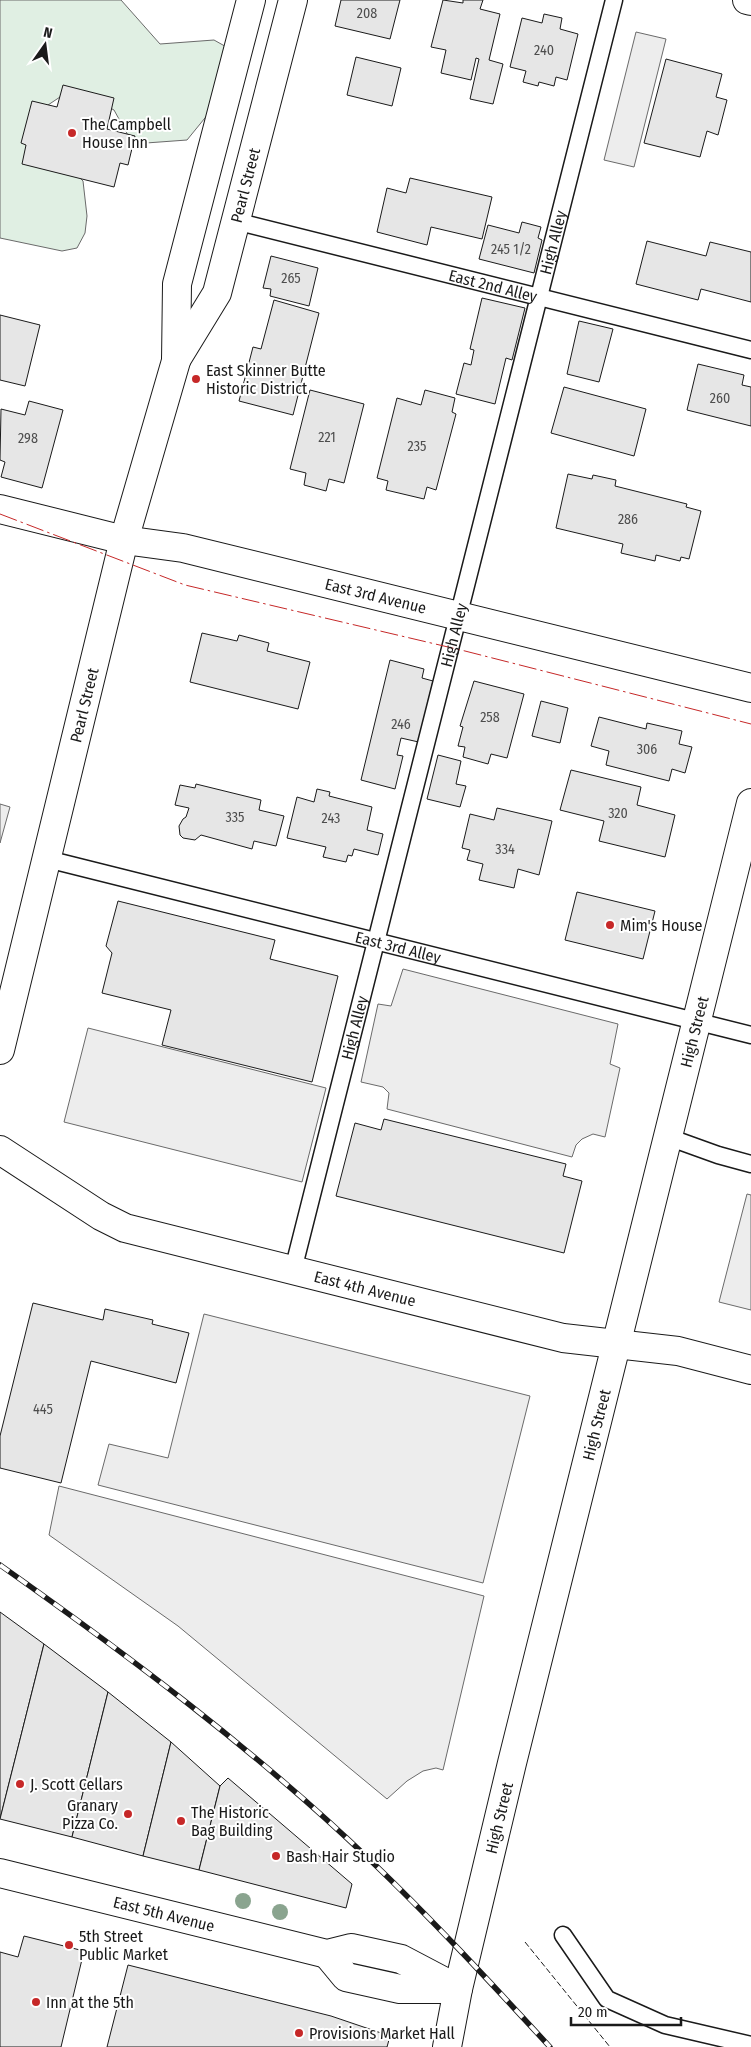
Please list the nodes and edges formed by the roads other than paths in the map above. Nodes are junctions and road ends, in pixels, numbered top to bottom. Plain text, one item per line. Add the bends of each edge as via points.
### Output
1 (251, 0) edge
2 (293, 0) edge
3 (614, 0) edge
4 (747, 0) edge
5 (751, 1) edge
6 (235, 221) junction
7 (539, 296) junction
8 (751, 350) edge
9 (176, 361) junction
10 (0, 509) edge
11 (124, 540) junction
12 (459, 616) junction
13 (751, 688) edge
14 (751, 803) edge
15 (47, 859) junction
16 (377, 941) junction
17 (696, 1021) junction
18 (751, 1035) edge
19 (0, 1050) edge
20 (668, 1137) junction
21 (0, 1150) edge
22 (751, 1164) edge
23 (293, 1270) junction
24 (617, 1345) junction
25 (751, 1370) edge
26 (0, 1873) edge
27 (563, 1934) dead end
28 (458, 1989) junction
29 (751, 2045) edge
30 (447, 2047) edge

1 - 9 street, Pearl Street via 177,284
2 - 6 street, Pearl Street
3 - 7 lane, High Alley
4 - 5 street
6 - 7 lane, East 2nd Alley
6 - 9 street, Pearl Street via 217,293
7 - 8 lane, East 2nd Alley
7 - 12 lane, High Alley
9 - 11 street, Pearl Street
10 - 11 street, East 3rd Avenue
11 - 12 street, East 3rd Avenue via 183,548
11 - 15 street, Pearl Street
12 - 13 street, East 3rd Avenue
12 - 16 lane, High Alley
14 - 17 street, High Street
15 - 16 lane, East 3rd Alley
15 - 19 street, Pearl Street
16 - 17 lane, East 3rd Alley
16 - 23 lane, High Alley
17 - 18 lane, East 3rd Alley
17 - 20 street, High Street
20 - 22 lane
20 - 24 street, High Street
21 - 23 street, East 4th Avenue via 100,1216 125,1228
23 - 24 street, East 4th Avenue via 563,1338
24 - 25 street, East 4th Avenue via 678,1351
24 - 28 street, High Street
26 - 28 street, East 5th Avenue via 327,1954 346,1977 400,1989
27 - 29 lane via 607,1999 665,2025
28 - 30 street, High Street

